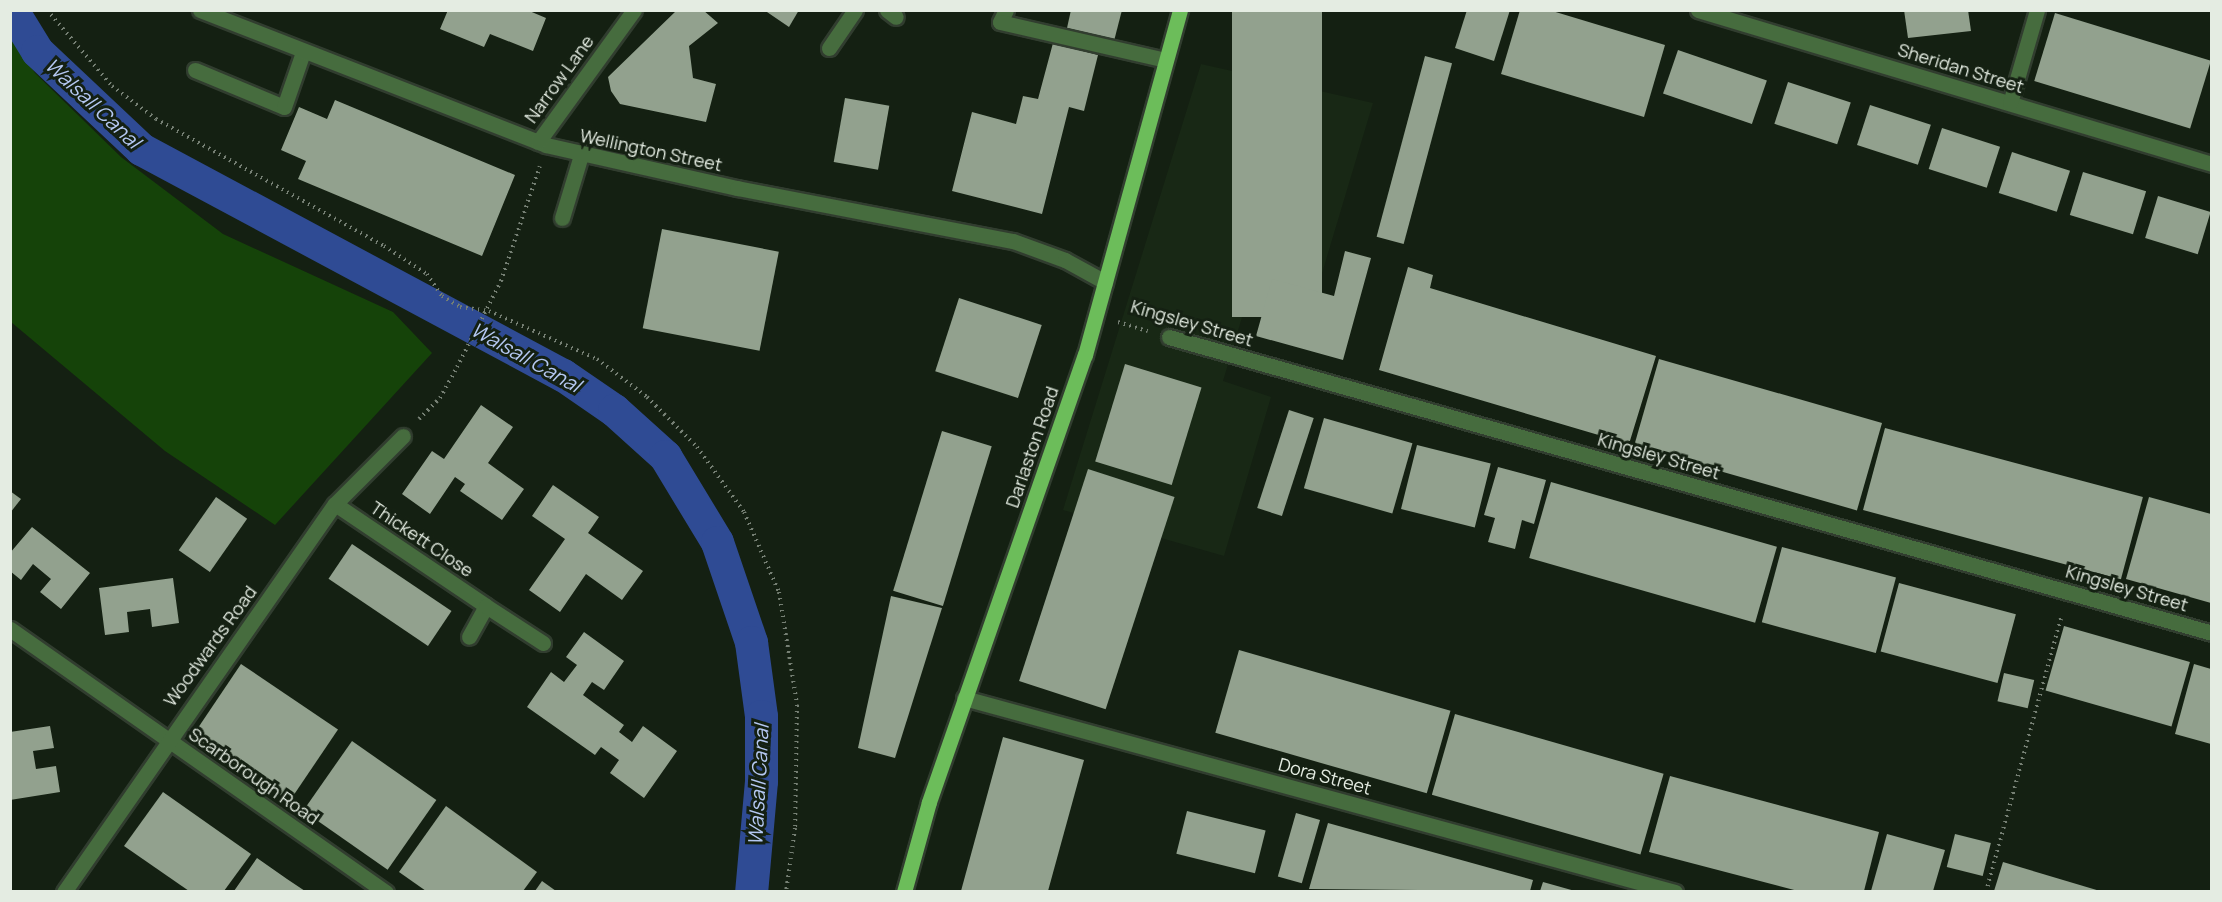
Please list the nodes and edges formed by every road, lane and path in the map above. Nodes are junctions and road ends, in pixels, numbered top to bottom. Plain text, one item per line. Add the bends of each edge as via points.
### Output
1 (48, 10) edge
2 (200, 10) edge
3 (855, 10) edge
4 (1006, 10) edge
5 (1180, 10) edge
6 (1698, 10) edge
7 (2037, 10) edge
8 (632, 11) edge
9 (829, 48) dead end
10 (303, 52) junction
11 (1166, 60) junction
12 (195, 70) dead end
13 (2010, 103) junction
14 (542, 143) junction
15 (581, 155) junction
16 (2211, 164) edge
17 (562, 218) dead end
18 (1106, 282) junction
19 (1096, 316) junction
20 (1169, 337) joint
21 (403, 436) joint
22 (335, 504) junction
23 (2068, 592) junction
24 (486, 606) junction
25 (10, 629) edge
26 (2211, 633) edge
27 (469, 637) dead end
28 (543, 643) dead end
29 (964, 698) junction
30 (167, 739) junction
31 (64, 891) edge
32 (386, 891) edge
33 (786, 891) edge
34 (904, 891) edge
35 (1675, 891) edge
36 (1986, 891) edge

1 - 33 path via 112,86 156,119 384,246 428,274 442,296 460,307 489,311 597,359 647,397 697,447 744,512 779,592 797,705 795,828
2 - 10 street, Wellington Street
3 - 9 street
4 - 11 street via 1000,22
5 - 11 main road, Darlaston Road
6 - 13 street, Sheridan Street
7 - 13 street
8 - 14 street, Narrow Lane
10 - 12 street via 284,107
10 - 14 street, Wellington Street
11 - 18 main road, Darlaston Road
13 - 16 street, Sheridan Street
14 - 15 street, Wellington Street
14 - 21 path, Narrow Lane, bridge via 501,281 440,398
15 - 17 street
15 - 18 street, Wellington Street via 1013,241 1065,260
18 - 19 main road, Darlaston Road
19 - 20 path, Kingsley Street
19 - 29 main road, Darlaston Road
20 - 23 street, Kingsley Street
21 - 22 street, Woodwards Road
22 - 24 street, Thickett Close
22 - 30 street, Woodwards Road
23 - 26 street, Kingsley Street
23 - 36 path
24 - 27 street
24 - 28 street, Thickett Close
25 - 30 street, Scarborough Road
29 - 34 main road, Darlaston Road
29 - 35 street, Dora Street
30 - 31 street, Woodwards Road
30 - 32 street, Scarborough Road

